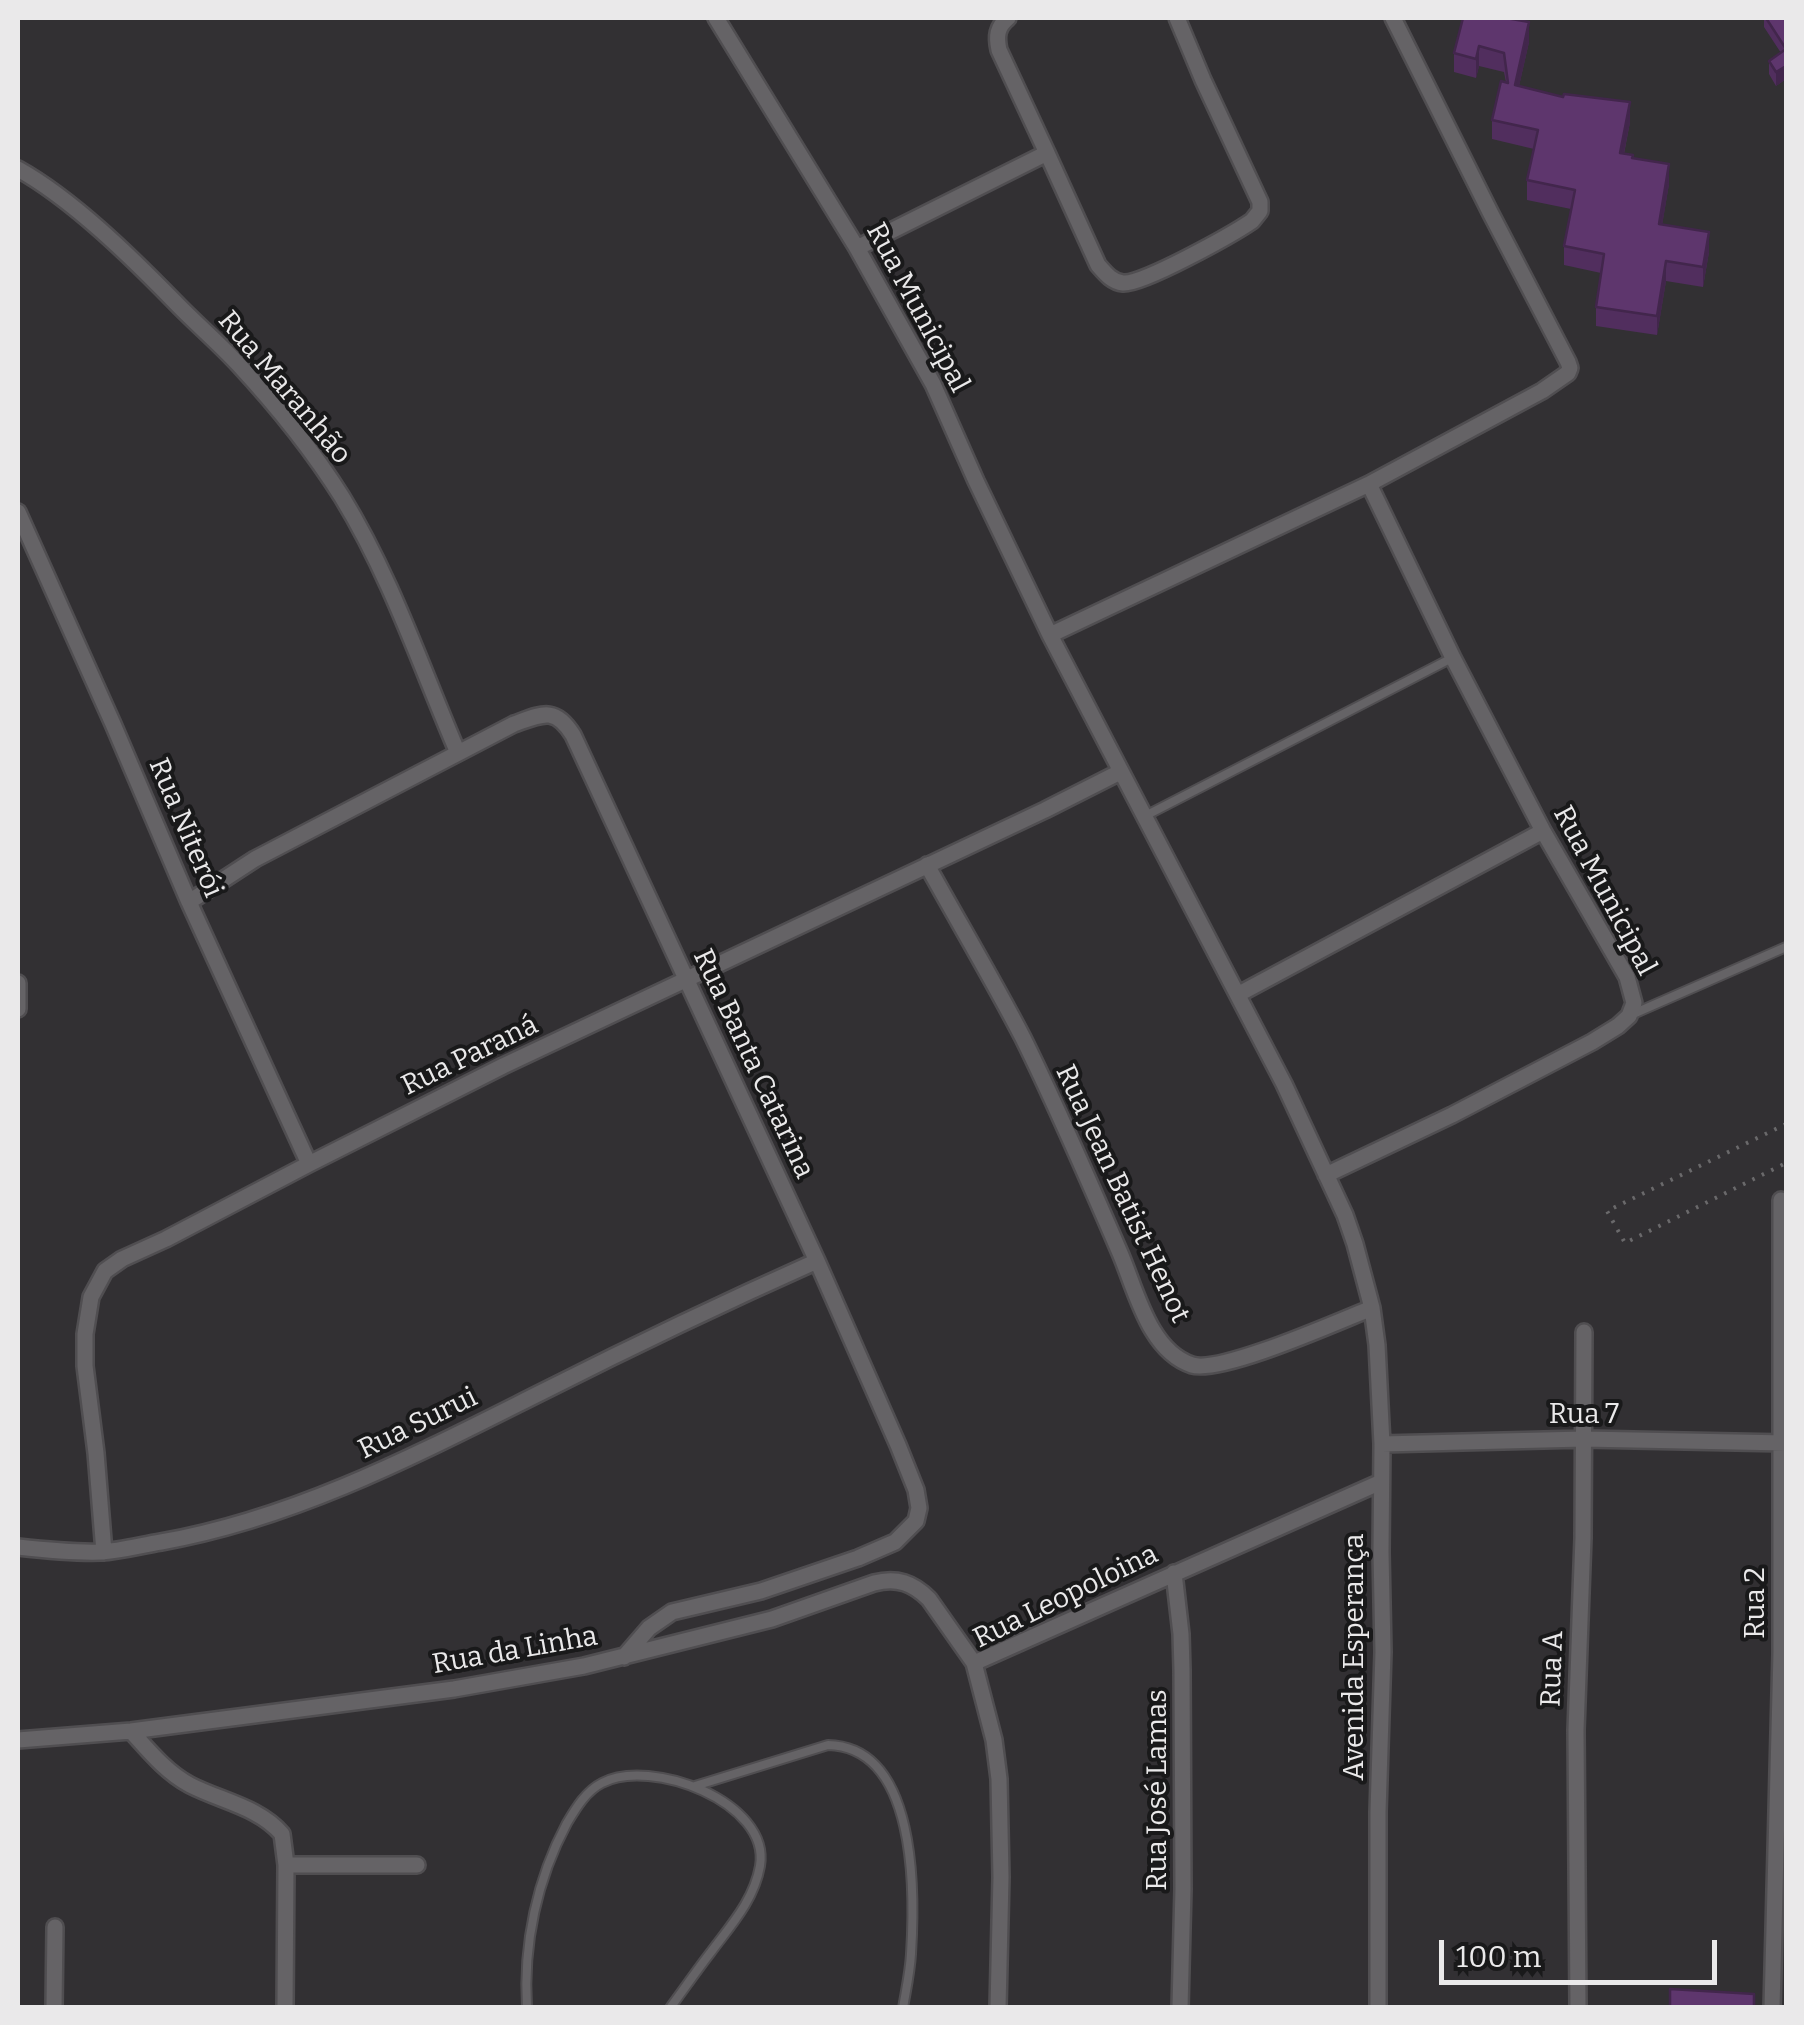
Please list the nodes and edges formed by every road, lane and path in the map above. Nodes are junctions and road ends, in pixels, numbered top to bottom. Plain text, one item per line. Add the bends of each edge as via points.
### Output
1 (716, 18) edge
2 (1008, 18) edge
3 (1178, 18) edge
4 (1394, 18) edge
5 (1047, 153) junction
6 (18, 169) edge
7 (857, 248) junction
8 (1370, 484) junction
9 (18, 512) edge
10 (1050, 636) junction
11 (1453, 658) junction
12 (458, 753) junction
13 (1120, 772) junction
14 (1145, 816) junction
15 (1544, 831) junction
16 (927, 865) junction
17 (188, 902) junction
18 (1786, 947) edge
19 (687, 980) junction
20 (18, 982) edge
21 (1238, 994) junction
22 (18, 1009) edge
23 (1629, 1016) junction
24 (1786, 1124) edge
25 (1786, 1163) edge
26 (308, 1164) junction
27 (1326, 1175) junction
28 (1782, 1200) dead end
29 (817, 1260) junction
30 (1372, 1308) junction
31 (1584, 1332) dead end
32 (1584, 1438) junction
33 (1784, 1443) edge
34 (1382, 1444) junction
35 (1381, 1482) junction
36 (18, 1547) edge
37 (104, 1552) junction
38 (1174, 1573) junction
39 (624, 1657) junction
40 (974, 1663) junction
41 (132, 1730) junction
42 (18, 1740) edge
43 (695, 1786) junction
44 (417, 1864) dead end
45 (286, 1865) junction
46 (55, 1927) dead end
47 (54, 2008) edge
48 (285, 2008) edge
49 (528, 2008) edge
50 (670, 2008) edge
51 (903, 2008) edge
52 (998, 2008) edge
53 (1180, 2008) edge
54 (1378, 2008) edge
55 (1578, 2008) edge
56 (1772, 2008) edge

1 - 7 street, Rua Municipal
2 - 5 street via 997,33 999,50
3 - 5 street via 1260,202 1258,216 1188,257 1118,283 1098,265
4 - 8 street via 1570,368 1564,378
5 - 7 street
6 - 12 street, Rua Maranhão via 140,266 238,364 307,448 382,570
7 - 10 street, Rua Municipal via 932,384
8 - 10 street
8 - 11 street, Rua Municipal
9 - 17 street, Rua Niterói
10 - 13 street, Rua Municipal
11 - 14 lane
11 - 15 street, Rua Municipal
12 - 17 street, Rua Banta Catarina
12 - 19 street, Rua Banta Catarina via 544,713 567,725
13 - 14 street, Rua Municipal
13 - 16 street, Rua Paraná
14 - 21 street, Rua Municipal
15 - 21 street
15 - 23 street, Rua Municipal via 1628,978 1634,1003
16 - 19 street, Rua Paraná
16 - 30 street, Rua Jean Batist Henot via 1022,1038 1152,1328 1172,1354 1212,1366
17 - 26 street, Rua Niterói
18 - 23 lane
19 - 26 street, Rua Paraná
19 - 29 street, Rua Banta Catarina
20 - 22 street
21 - 27 street, Rua Municipal
23 - 27 street, Rua Municipal via 1452,1116
24 - 25 path via 1607,1211 1625,1243
26 - 37 street, Rua Paraná via 122,1259 96,1286 87,1313 85,1366
27 - 30 street, Rua Municipal
28 - 33 street, Rua 2
29 - 37 street, Rua Surui via 354,1483 210,1533
29 - 39 street, Rua Banta Catarina via 916,1490 916,1521 895,1542 858,1558 672,1612
30 - 34 street, Avenida Esperança
31 - 32 street, Rua A
32 - 33 street, Rua 7
32 - 34 street, Rua 7
32 - 55 street, Rua A
33 - 56 street, Rua 2
34 - 35 street, Avenida Esperança
35 - 38 street, Rua Leopoloina
35 - 54 street, Avenida Esperança
36 - 37 street, Rua Surui
38 - 40 street, Rua Leopoloina
38 - 53 street, Rua José Lamas via 1182,1687
39 - 40 street, Rua da Linha via 772,1619 887,1580 920,1590
39 - 41 street, Rua da Linha via 454,1689
40 - 52 street, Rua Leopoloina via 999,1779
41 - 42 street, Rua da Linha
41 - 45 street via 175,1776 273,1824 282,1834
43 - 49 lane via 619,1776 594,1788 576,1809 544,1875 532,1920
43 - 50 lane via 743,1819 761,1856 742,1912
43 - 51 lane via 828,1745 868,1758 896,1796 912,1876 912,1957
44 - 45 street
45 - 48 street
46 - 47 street

